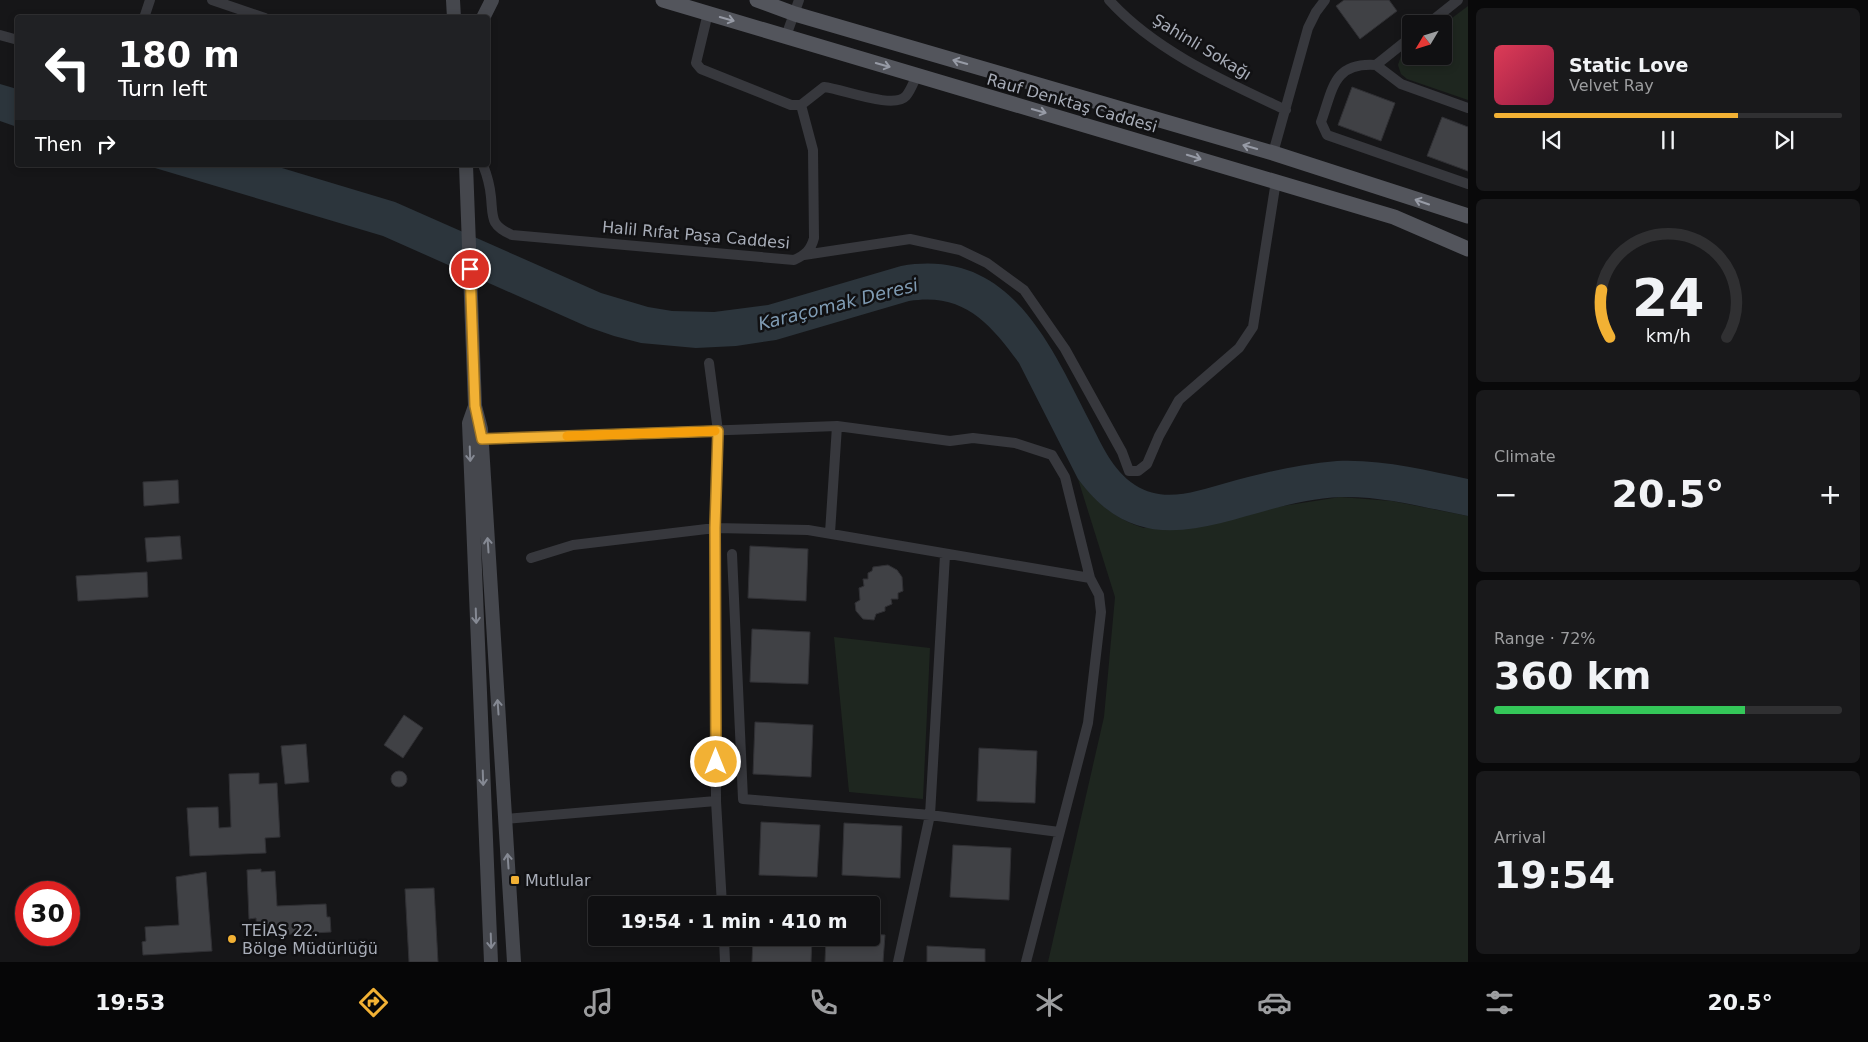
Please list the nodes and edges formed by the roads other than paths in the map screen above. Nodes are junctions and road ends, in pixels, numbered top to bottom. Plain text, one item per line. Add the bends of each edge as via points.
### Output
1 (150, 0) edge
2 (212, 0) edge
3 (453, 0) edge
4 (492, 0) edge
5 (663, 0) edge
6 (757, 0) edge
7 (1110, 0) edge
8 (1325, 0) edge
9 (1458, 0) edge
10 (797, 7) edge
11 (708, 13) junction
12 (145, 15) edge
13 (256, 15) edge
14 (454, 15) edge
15 (484, 15) edge
16 (1439, 15) edge
17 (0, 35) edge
18 (786, 36) junction
19 (15, 39) edge
20 (1402, 44) edge
21 (1376, 64) junction
22 (918, 75) junction
23 (801, 105) junction
24 (1468, 108) edge
25 (1286, 110) junction
26 (1273, 153) junction
27 (466, 167) edge
28 (484, 167) edge
29 (1276, 181) junction
30 (1468, 184) edge
31 (1468, 216) edge
32 (1468, 249) edge
33 (804, 256) junction
34 (708, 363) dead end
35 (475, 406) junction
36 (837, 426) junction
37 (718, 431) junction
38 (482, 439) junction
39 (715, 528) junction
40 (830, 533) junction
41 (732, 554) dead end
42 (945, 555) junction
43 (531, 558) dead end
44 (1090, 578) junction
45 (716, 801) junction
46 (930, 815) junction
47 (505, 819) junction
48 (1059, 832) junction
49 (721, 896) edge
50 (724, 946) edge
51 (491, 962) edge
52 (514, 962) edge
53 (725, 962) edge
54 (898, 962) edge
55 (1026, 962) edge

1 - 12 street
2 - 13 street
3 - 14 main road
4 - 15 main road
5 - 11 main road, Rauf Denktaş Caddesi
6 - 10 main road, Rauf Denktaş Caddesi
7 - 25 street, Şahinli Sokağı via 1122,14 1155,39 1199,67
8 - 25 street via 1308,28
9 - 16 street
10 - 18 street
26 -> 10 main road, Rauf Denktaş Caddesi
11 -> 18 main road, Rauf Denktaş Caddesi
11 - 23 street via 697,53 696,63 701,69 791,105
17 - 19 street
18 -> 22 main road, Rauf Denktaş Caddesi
20 - 21 street
21 - 24 street via 1401,84
21 - 30 street via 1358,63 1338,75 1321,122 1327,135
22 - 23 street via 906,96 898,100 887,101 824,87
22 -> 29 main road, Rauf Denktaş Caddesi
23 - 33 street, Halil Rıfat Paşa Caddesi via 813,150 814,238
25 - 26 street
31 -> 26 main road, Rauf Denktaş Caddesi
27 - 35 main road
28 - 33 street, Halil Rıfat Paşa Caddesi via 491,195 491,217 500,230 512,235 794,260
29 - 32 main road, Rauf Denktaş Caddesi via 1394,217
29 - 33 street via 1253,327 1240,348 1179,400 1147,464 1138,471 1129,471 1066,349 1024,290 987,263 960,250 910,239
34 - 37 street
35 - 38 main road
35 -> 51 main road via 468,423
36 - 37 street
36 - 40 street
36 - 44 street via 950,441 973,438 1015,443 1052,454 1065,477
37 - 38 street
37 - 39 street
47 -> 38 main road
39 - 40 street
39 - 43 street via 573,546
39 - 45 street
40 - 42 street
41 - 46 street via 743,799
42 - 44 street
42 - 46 street
44 - 48 street via 1099,595 1101,612 1088,723
45 - 47 street
45 - 49 street
46 - 48 street
46 - 54 street
52 -> 47 main road
48 - 55 street
50 - 53 street

